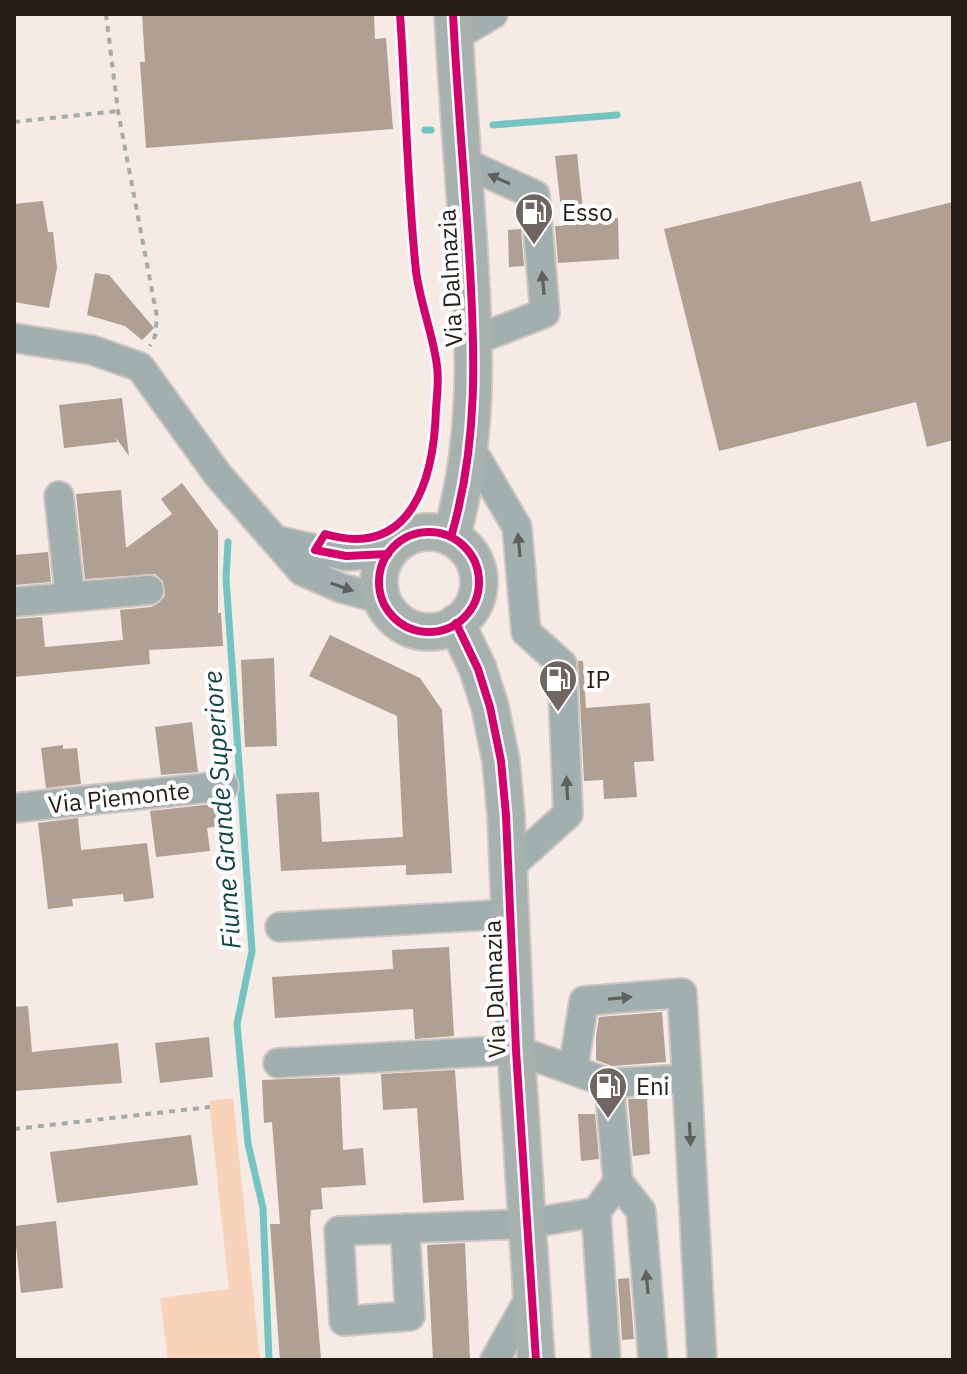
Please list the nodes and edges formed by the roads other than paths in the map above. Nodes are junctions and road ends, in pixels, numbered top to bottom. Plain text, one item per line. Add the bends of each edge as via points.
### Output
1 (493, 14) edge
2 (453, 25) edge
3 (463, 162) junction
4 (14, 338) edge
5 (475, 340) junction
6 (471, 449) junction
7 (59, 496) dead end
8 (451, 537) junction
9 (275, 540) junction
10 (388, 554) junction
11 (149, 590) dead end
12 (70, 597) junction
13 (382, 599) junction
14 (14, 602) edge
15 (456, 623) junction
16 (224, 786) dead end
17 (14, 808) edge
18 (509, 867) junction
19 (511, 914) junction
20 (280, 927) dead end
21 (516, 1050) junction
22 (278, 1063) dead end
23 (573, 1070) junction
24 (687, 1079) junction
25 (609, 1083) junction
26 (618, 1182) junction
27 (596, 1212) junction
28 (526, 1224) junction
29 (405, 1228) dead end
30 (532, 1294) junction
31 (495, 1360) edge
32 (536, 1360) edge
33 (606, 1360) edge
34 (653, 1360) edge
35 (702, 1360) edge

1 - 2 street
2 - 3 main road, Via Dalmazia
3 - 5 main road, Via Dalmazia
5 -> 3 street via 545,313 535,195
4 - 9 street via 92,350 140,367 218,475
5 - 6 main road, Via Dalmazia
6 - 8 main road, Via Dalmazia
18 -> 6 street via 568,814 562,664 526,632 517,527
7 - 12 street
8 - 10 main road via 417,533
8 - 15 main road via 468,550 479,579 471,609
9 - 10 street via 346,556
9 -> 13 street via 302,571
10 - 13 main road via 380,575
11 - 12 street
12 - 14 street
13 - 15 main road via 394,617 413,628 435,631
15 - 18 main road, Via Dalmazia via 490,707 501,761
16 - 17 street, Via Piemonte
18 - 19 main road, Via Dalmazia
19 - 20 street, Via Dalmazia
19 - 21 main road, Via Dalmazia
21 - 22 street, Via Dalmazia
21 - 23 street
21 - 28 main road, Via Dalmazia
23 -> 24 street via 584,1001 682,993
23 - 25 street
24 - 25 street
24 -> 35 street
25 - 26 street
26 - 27 street
34 -> 26 street via 641,1211
27 - 28 street
27 - 33 street
28 - 29 street
28 - 30 main road, Via Dalmazia
30 - 31 street
30 - 32 main road, Via Dalmazia

